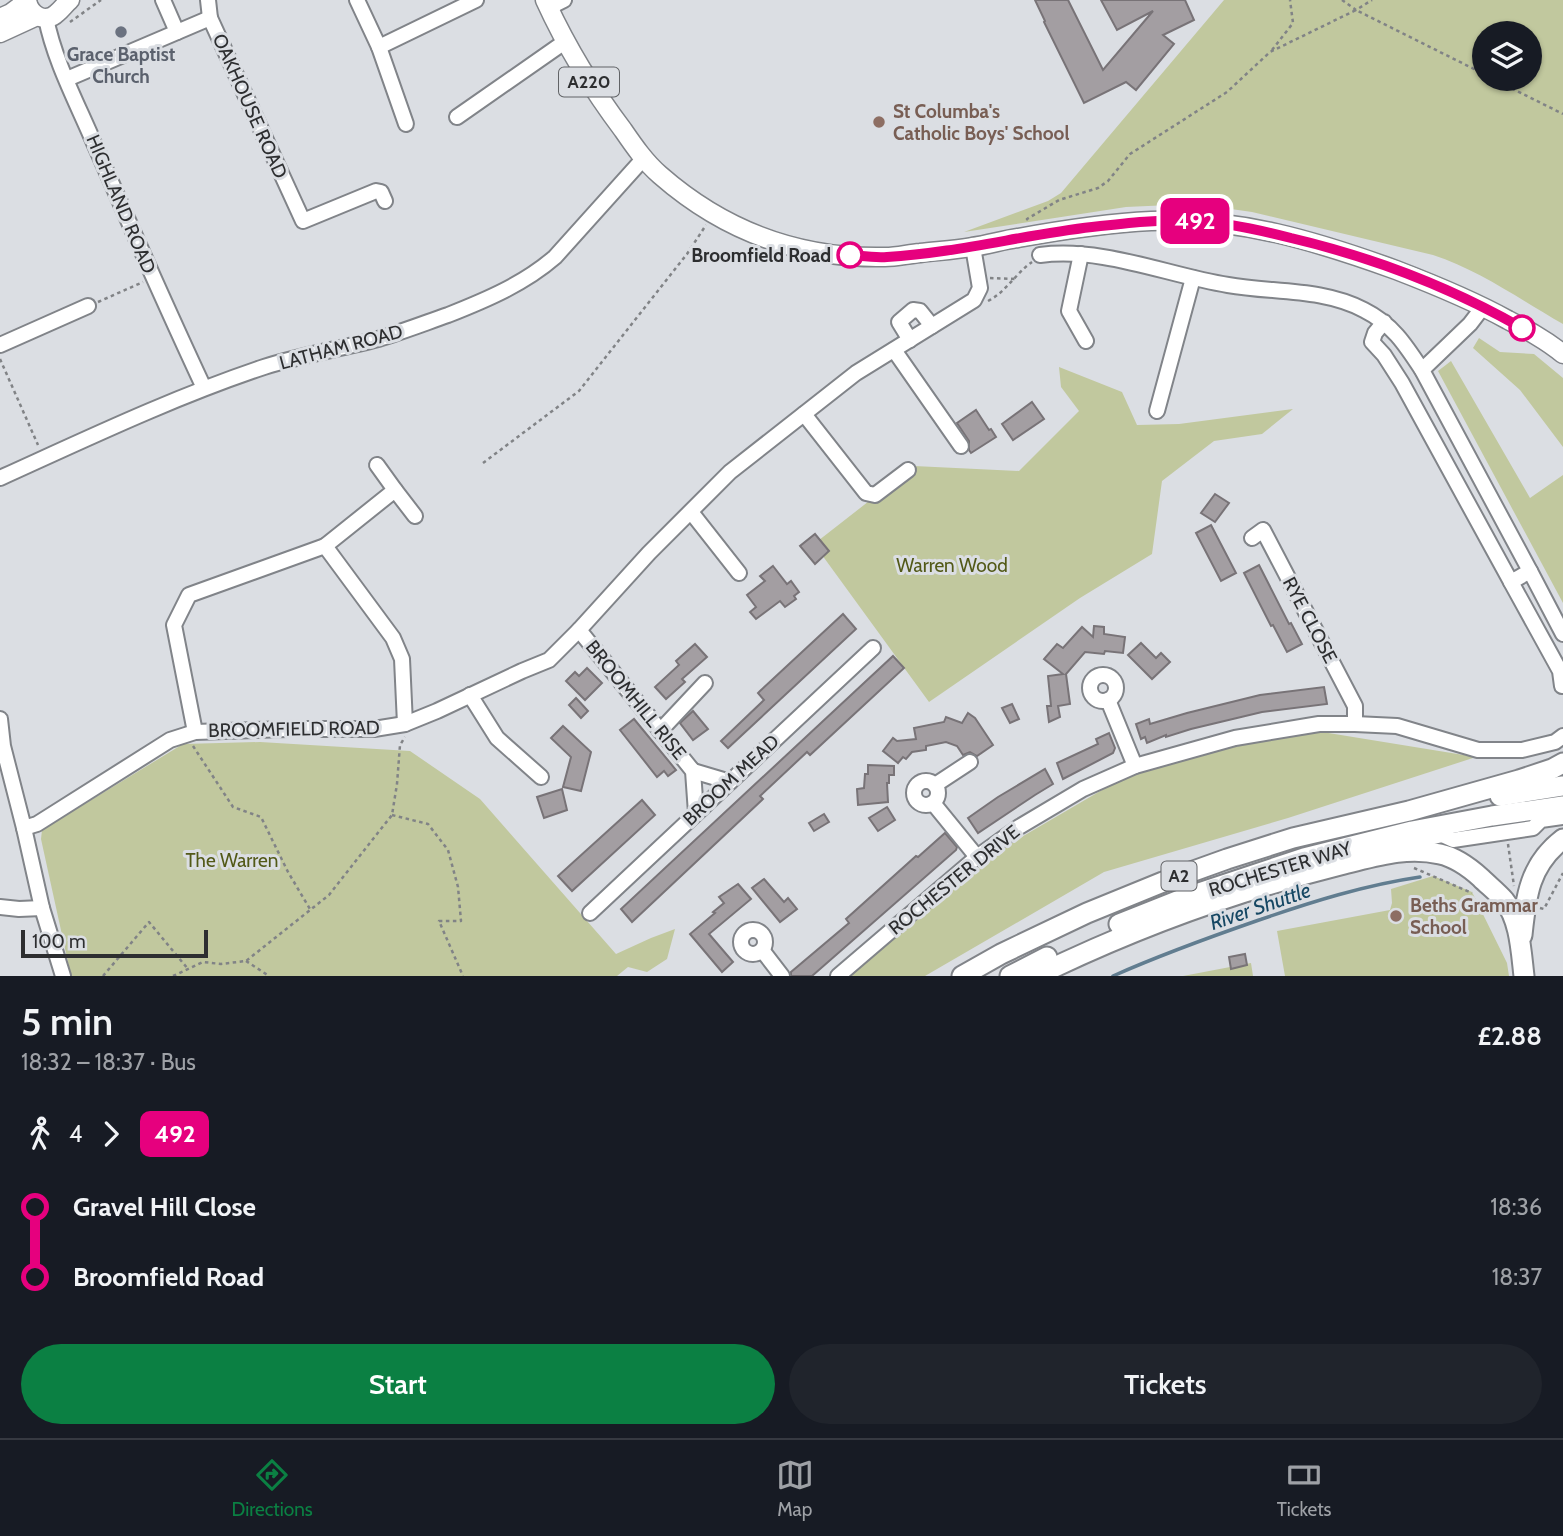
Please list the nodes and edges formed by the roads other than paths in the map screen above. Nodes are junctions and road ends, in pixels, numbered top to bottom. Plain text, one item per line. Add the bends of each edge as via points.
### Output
1 (163, 0) edge
2 (208, 0) edge
3 (357, 0) edge
4 (476, 0) edge
5 (65, 2) edge
6 (552, 3) edge
7 (34, 9) edge
8 (0, 18) edge
9 (210, 18) junction
10 (177, 32) junction
11 (0, 33) edge
12 (566, 41) junction
13 (379, 47) junction
14 (67, 79) junction
15 (457, 117) dead end
16 (406, 124) dead end
17 (644, 158) junction
18 (385, 201) dead end
19 (973, 247) junction
20 (1081, 254) junction
21 (1040, 255) road end
22 (1193, 278) junction
23 (88, 306) road end
24 (1483, 307) junction
25 (1384, 322) junction
26 (932, 326) junction
27 (910, 340) junction
28 (1086, 341) dead end
29 (0, 345) edge
30 (894, 350) junction
31 (1563, 354) edge
32 (1422, 370) junction
33 (204, 388) junction
34 (1157, 411) dead end
35 (804, 414) junction
36 (961, 446) dead end
37 (377, 465) dead end
38 (908, 470) dead end
39 (0, 478) edge
40 (395, 490) junction
41 (691, 512) junction
42 (415, 516) dead end
43 (1252, 538) dead end
44 (325, 546) junction
45 (1530, 571) junction
46 (739, 573) dead end
47 (1511, 582) junction
48 (579, 630) junction
49 (1563, 634) edge
50 (873, 648) dead end
51 (705, 683) dead end
52 (1562, 686) edge
53 (470, 695) junction
54 (1108, 700) dead end
55 (0, 719) edge
56 (1355, 724) junction
57 (406, 728) junction
58 (660, 731) junction
59 (190, 733) junction
60 (1563, 736) edge
61 (970, 762) dead end
62 (1563, 763) edge
63 (1135, 766) junction
64 (693, 771) junction
65 (1563, 774) edge
66 (541, 777) dead end
67 (1518, 780) junction
68 (730, 782) junction
69 (934, 785) junction
70 (1563, 786) edge
71 (933, 803) junction
72 (1563, 806) edge
73 (1409, 811) junction
74 (696, 813) junction
75 (1563, 817) edge
76 (24, 828) junction
77 (1563, 839) edge
78 (977, 857) junction
79 (0, 908) edge
80 (42, 908) junction
81 (1191, 910) junction
82 (590, 913) dead end
83 (1521, 947) junction
84 (762, 950) dead end
85 (63, 976) edge
86 (782, 976) edge
87 (838, 976) edge
88 (962, 976) edge
89 (1010, 976) edge
90 (1035, 976) edge
91 (1524, 976) edge

1 - 10 street
2 - 9 street
3 - 13 street
4 - 13 street
5 - 7 main road via 56,15
6 - 12 main road, A220
7 - 8 main road
7 - 11 main road
7 - 14 street, HIGHLAND ROAD
9 - 10 street, OAKHOUSE ROAD
9 - 18 street, OAKHOUSE ROAD via 303,221 376,191
10 - 14 street, OAKHOUSE ROAD
12 - 15 street
12 - 17 main road, A220 via 596,95
13 - 16 street
14 - 33 street, HIGHLAND ROAD
17 - 19 main road, A220 via 713,214 778,244 829,255 886,257
17 - 33 street, LATHAM ROAD via 555,257 519,283 415,327 267,366
19 - 24 main road, A220 via 1152,221 1232,224 1363,258
19 - 26 street, BROOMFIELD ROAD via 980,288 974,300
20 - 21 street
20 - 22 street
20 - 28 street via 1069,312
22 - 25 street via 1338,300
22 - 34 street
23 - 29 street
24 - 31 main road, A220
24 - 32 street
25 - 32 street
25 - 47 street via 1372,342 1402,383
26 - 27 street, BROOMFIELD ROAD
26 - 27 street via 920,311 913,310 899,322
27 - 30 street, BROOMFIELD ROAD
30 - 35 street, BROOMFIELD ROAD
30 - 36 street
32 - 45 street
33 - 39 street, LATHAM ROAD
35 - 38 street via 866,493 875,495
35 - 41 street, BROOMFIELD ROAD via 730,472
37 - 40 street
40 - 42 street
40 - 44 street
41 - 46 street
41 - 48 street, BROOMFIELD ROAD
43 - 56 street, RYE CLOSE via 1263,530 1355,706
44 - 57 street via 393,638 402,659
44 - 59 street via 189,595 174,625
45 - 47 street
45 - 49 street
47 - 52 street via 1560,671
48 - 53 street, BROOMFIELD ROAD via 549,660
48 - 58 street, BROOMHILL RISE
50 - 68 street, BROOM MEAD
51 - 58 street
53 - 57 street, BROOMFIELD ROAD
53 - 66 street via 497,738
54 - 63 street
55 - 76 street
56 - 60 street, ROCHESTER DRIVE via 1396,726 1478,750 1522,750
56 - 63 street, ROCHESTER DRIVE via 1320,724 1235,738
57 - 59 street, BROOMFIELD ROAD
58 - 64 street, BROOMHILL RISE
59 - 76 street, BROOMFIELD ROAD via 170,740
61 - 69 street
62 - 67 highway
63 - 78 street, ROCHESTER DRIVE via 1083,789
64 - 68 street, BROOMHILL RISE
64 - 74 street, BROOMHILL RISE
65 - 67 street
67 - 73 highway
68 - 74 street, BROOM MEAD
69 - 71 street via 938,794
69 - 71 street via 920,783 914,793 919,803
70 - 73 highway, A2
71 - 78 street
72 - 89 highway, ROCHESTER WAY / A2 via 1412,831 1304,858 1142,914
73 - 88 highway, A2 via 1293,838 1163,882 1087,913
74 - 82 street, BROOM MEAD
75 - 81 street via 1541,820 1533,828 1454,840 1442,835 1352,856
76 - 80 street
77 - 83 highway via 1539,866 1528,890
78 - 87 street, ROCHESTER DRIVE
79 - 80 street
80 - 85 street
81 - 83 highway via 1312,872 1398,851 1421,850 1462,864 1491,887 1511,910
81 - 90 highway
83 - 91 highway
84 - 86 street

